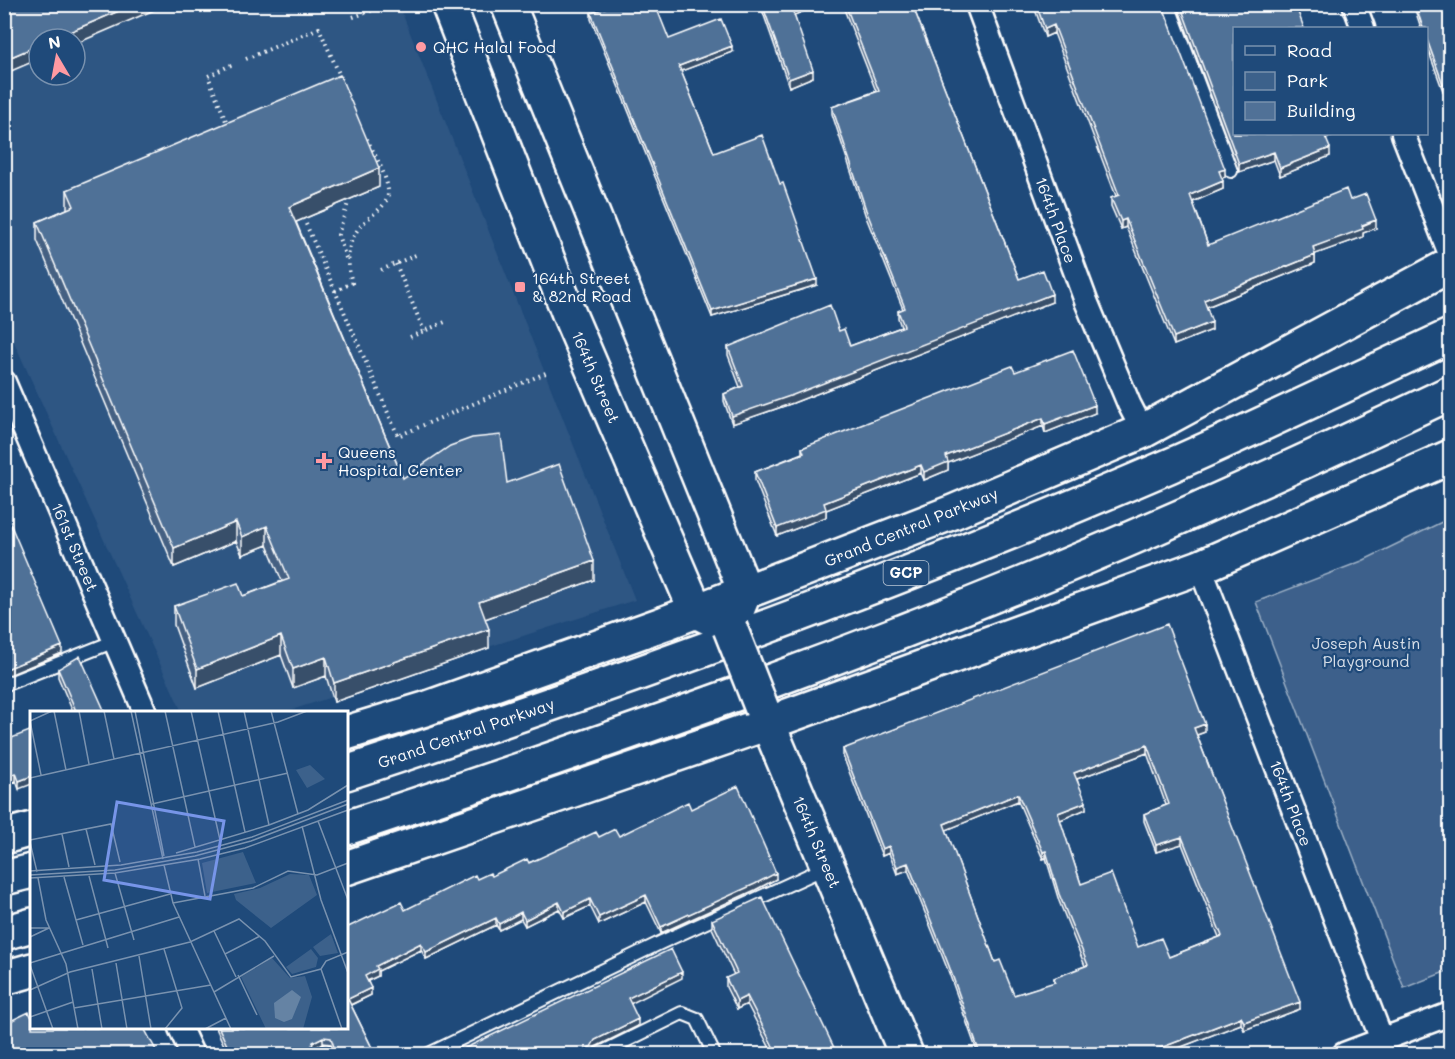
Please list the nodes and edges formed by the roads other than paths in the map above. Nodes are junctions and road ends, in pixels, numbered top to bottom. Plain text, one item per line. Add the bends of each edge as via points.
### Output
1 (448, 4) edge
2 (508, 4) edge
3 (977, 4) edge
4 (1168, 4) edge
5 (1354, 4) edge
6 (1363, 27) edge
7 (1403, 135) edge
8 (1231, 171) dead end
9 (1450, 254) edge
10 (1450, 265) edge
11 (1450, 336) edge
12 (4, 382) edge
13 (1450, 393) edge
14 (1143, 431) junction
15 (1450, 457) edge
16 (1200, 567) junction
17 (745, 591) junction
18 (696, 611) junction
19 (730, 628) junction
20 (115, 641) junction
21 (4, 684) edge
22 (145, 711) edge
23 (765, 716) junction
24 (348, 733) edge
25 (348, 772) edge
26 (348, 827) edge
27 (30, 830) edge
28 (4, 837) edge
29 (348, 867) edge
30 (828, 867) junction
31 (30, 872) edge
32 (4, 878) edge
33 (30, 926) edge
34 (4, 933) edge
35 (30, 971) edge
36 (4, 978) edge
37 (1450, 1014) edge
38 (180, 1029) edge
39 (1382, 1040) junction
40 (192, 1054) edge
41 (319, 1054) edge
42 (327, 1054) edge
43 (429, 1054) edge
44 (599, 1054) edge
45 (714, 1054) edge
46 (906, 1054) edge
47 (1344, 1054) edge

1 - 18 main road, 164th Street via 569,314
2 - 17 main road
3 - 14 street, 164th Place via 1086,301
4 - 8 lane
5 - 6 street
7 - 9 street
10 - 14 main road, Grand Central Parkway
11 - 25 main road, Grand Central Parkway / GCP via 1170,466 904,574 592,690
12 - 20 street, 161st Street
13 - 26 main road via 1156,528 932,619 571,753
14 - 17 main road, Grand Central Parkway via 953,512
15 - 16 main road
16 - 23 main road
16 - 39 street, 164th Place
17 - 18 main road, Grand Central Parkway
17 - 19 main road
18 - 19 main road
18 - 24 main road, Grand Central Parkway
19 - 23 main road, 164th Street, bridge
20 - 21 lane
20 - 22 street, 161st Street
23 - 29 main road
23 - 30 main road, 164th Street
27 - 28 main road
30 - 43 lane
30 - 46 main road, 164th Street
31 - 32 main road
33 - 34 main road
35 - 36 main road
37 - 39 street
38 - 40 street
39 - 47 street
41 - 42 lane
44 - 45 lane via 682,1013 697,1019

